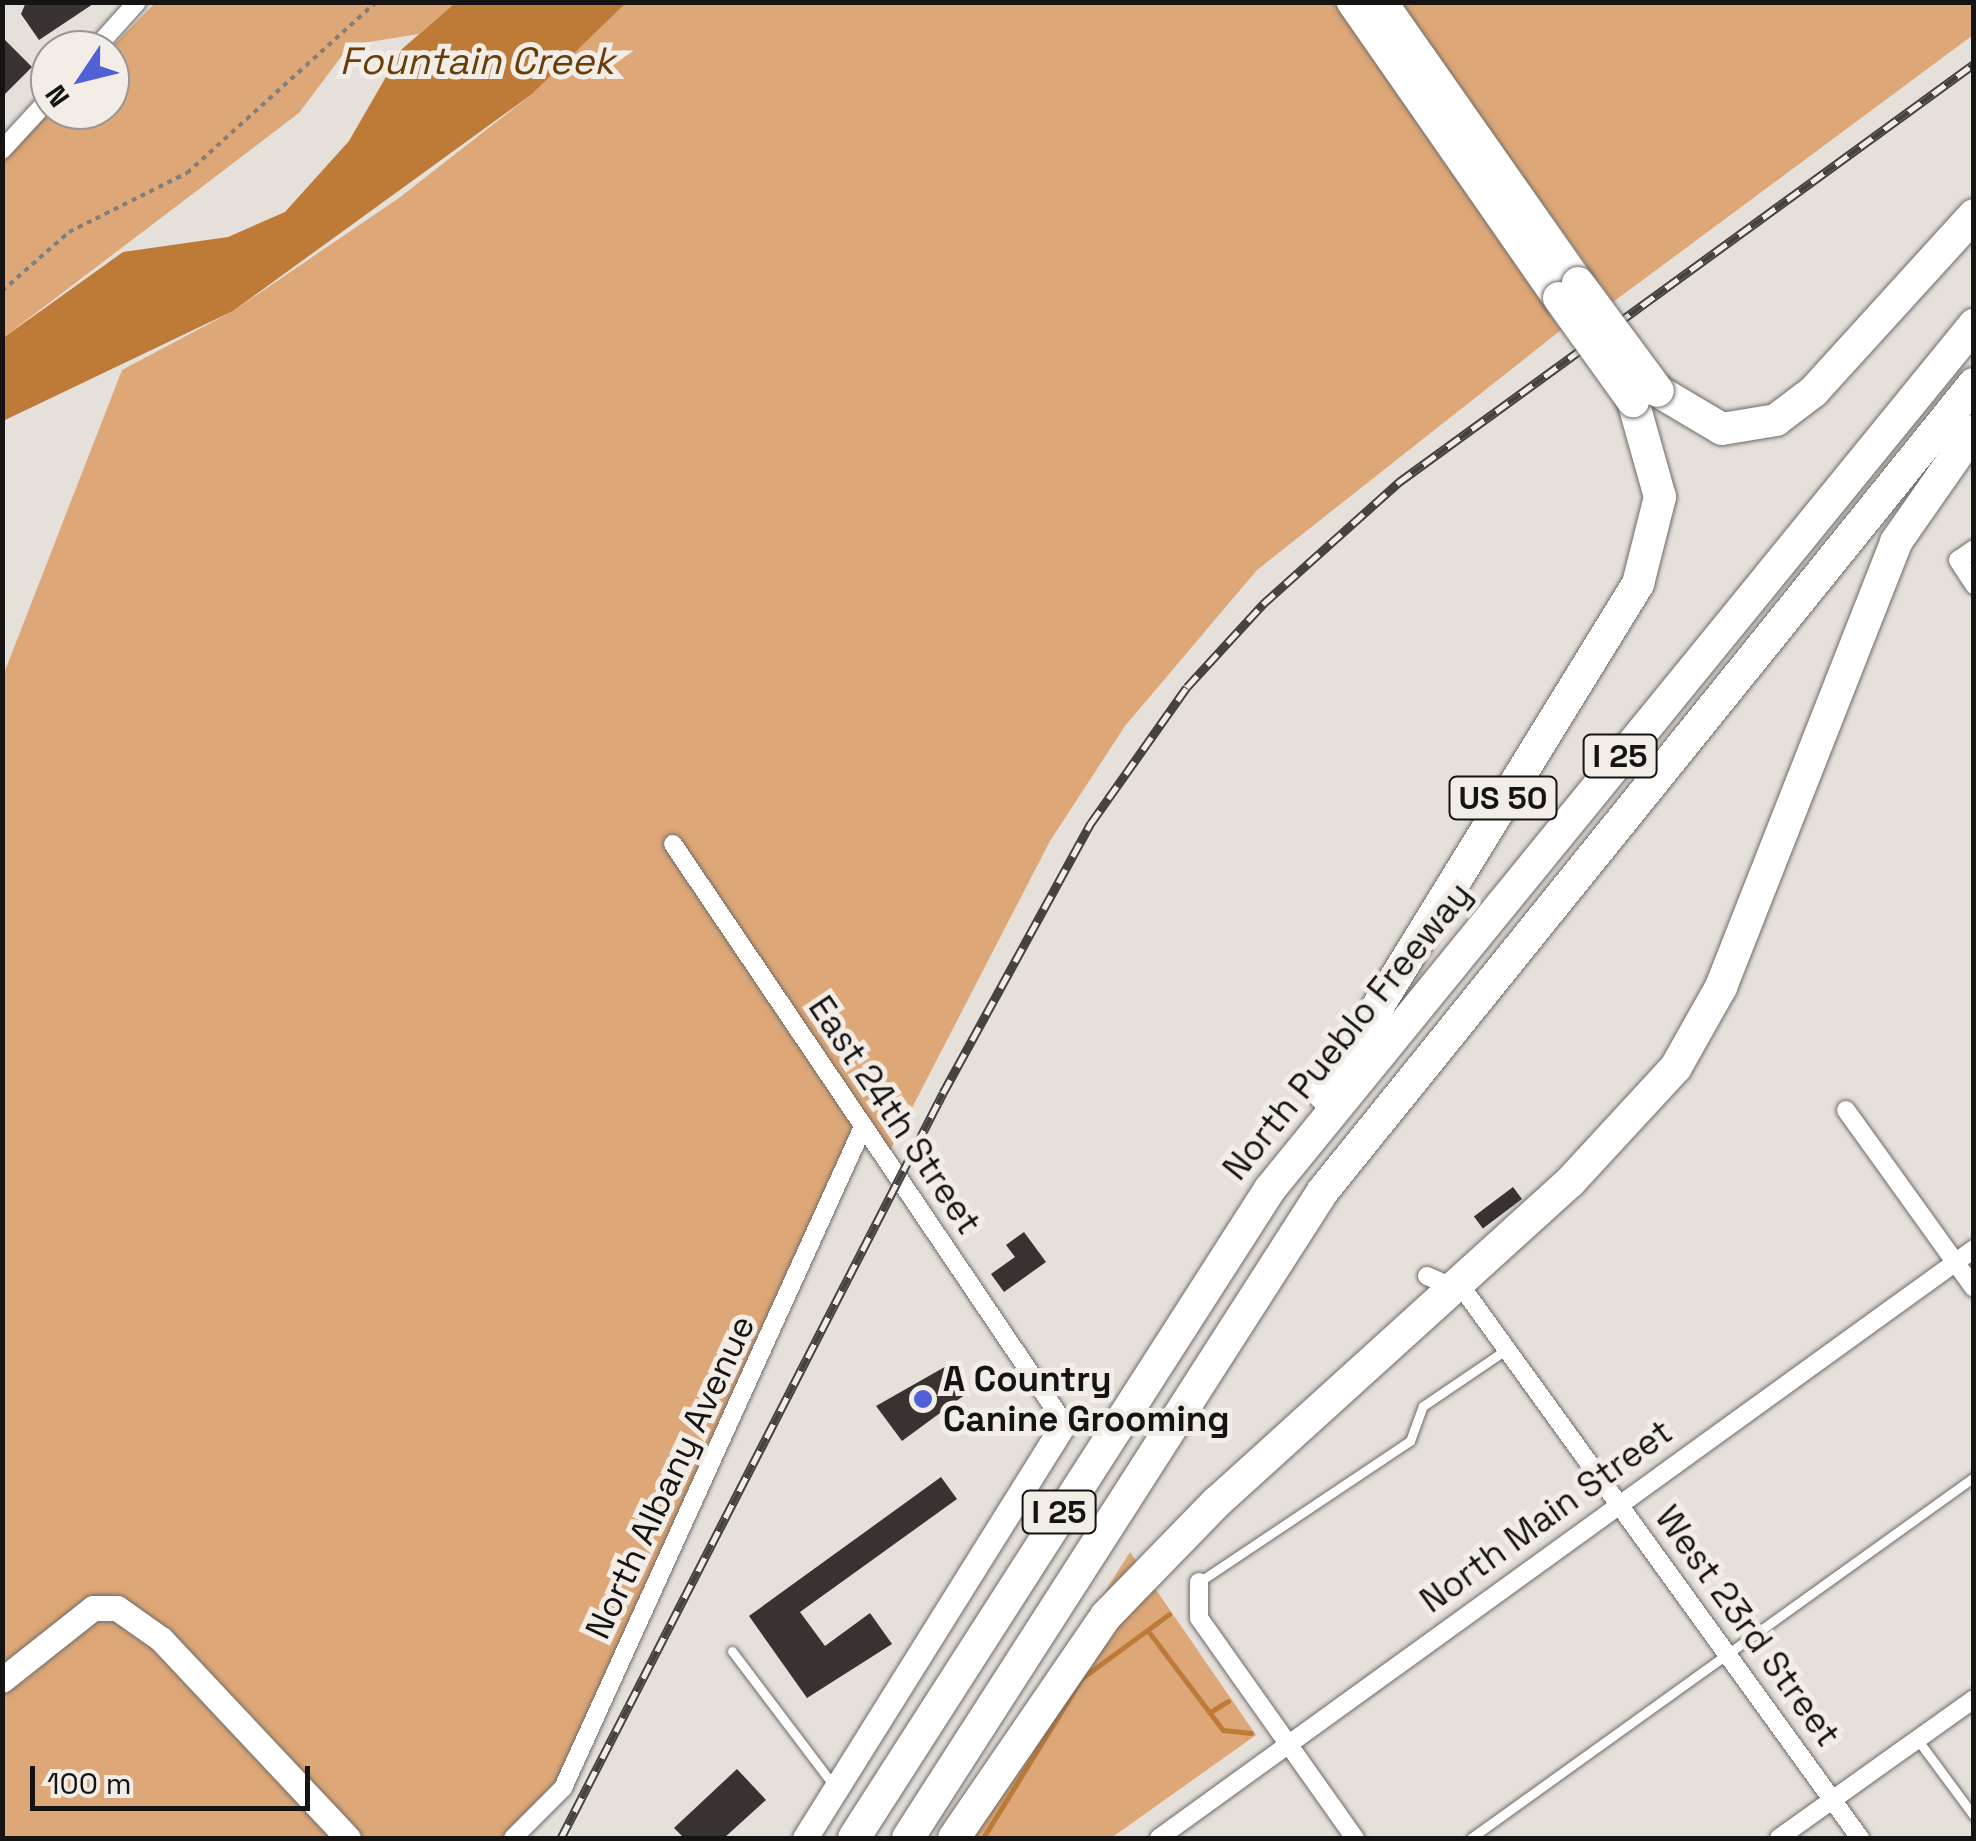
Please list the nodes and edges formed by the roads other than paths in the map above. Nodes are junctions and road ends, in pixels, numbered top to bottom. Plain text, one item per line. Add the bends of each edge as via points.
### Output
1 (138, 2) edge
2 (1353, 2) edge
3 (1382, 2) edge
4 (112, 30) edge
5 (30, 120) edge
6 (2, 150) edge
7 (1974, 215) edge
8 (1569, 290) junction
9 (1974, 325) edge
10 (1974, 384) edge
11 (1645, 396) junction
12 (1974, 430) edge
13 (1966, 555) edge
14 (1974, 585) edge
15 (673, 844) dead end
16 (1846, 1110) dead end
17 (863, 1127) junction
18 (1270, 1189) junction
19 (1974, 1249) edge
20 (1955, 1262) junction
21 (1427, 1276) dead end
22 (1459, 1288) junction
23 (1974, 1288) edge
24 (1506, 1349) junction
25 (1064, 1423) joint
26 (1974, 1478) edge
27 (1619, 1502) junction
28 (1200, 1582) joint
29 (732, 1651) dead end
30 (1728, 1655) junction
31 (2, 1680) edge
32 (1974, 1698) edge
33 (1918, 1739) junction
34 (1288, 1745) junction
35 (836, 1788) junction
36 (1832, 1800) junction
37 (1974, 1816) edge
38 (348, 1838) edge
39 (513, 1838) edge
40 (805, 1838) edge
41 (854, 1838) edge
42 (908, 1838) edge
43 (954, 1838) edge
44 (1159, 1838) edge
45 (1356, 1838) edge
46 (1472, 1838) edge
47 (1779, 1838) edge
48 (1860, 1838) edge

1 - 4 street
2 - 8 highway, US 50
3 - 8 highway, US 50
5 - 6 street
7 - 11 highway via 1814,391 1776,420 1722,429
8 - 11 highway, US 50, bridge
9 - 18 highway, North Pueblo Freeway / I 25
10 - 42 highway, I 25 via 1323,1191
11 - 18 highway, US 50 via 1660,497 1638,584
12 - 22 highway via 1896,542 1721,987 1676,1067
13 - 14 street
15 - 17 street, East 24th Street
16 - 20 street
17 - 25 street, East 24th Street
17 - 39 street, North Albany Avenue via 562,1788
18 - 41 highway, North Pueblo Freeway / I 25
19 - 20 street, North Main Street
20 - 23 street
20 - 27 street, North Main Street
21 - 22 street
22 - 24 street, West 23rd Street
22 - 43 highway via 1217,1502 1106,1616
24 - 27 street, West 23rd Street
24 - 28 lane via 1423,1406 1410,1441
25 - 35 street
26 - 30 lane
27 - 30 street, West 23rd Street
27 - 34 street, North Main Street
28 - 34 street via 1199,1618
29 - 35 lane
30 - 36 street, West 23rd Street
30 - 46 lane
31 - 38 street via 93,1608 118,1608 160,1639
32 - 33 street
33 - 36 street
33 - 37 lane
34 - 44 street, North Main Street
34 - 45 street
35 - 40 street
36 - 47 street
36 - 48 street, West 23rd Street

